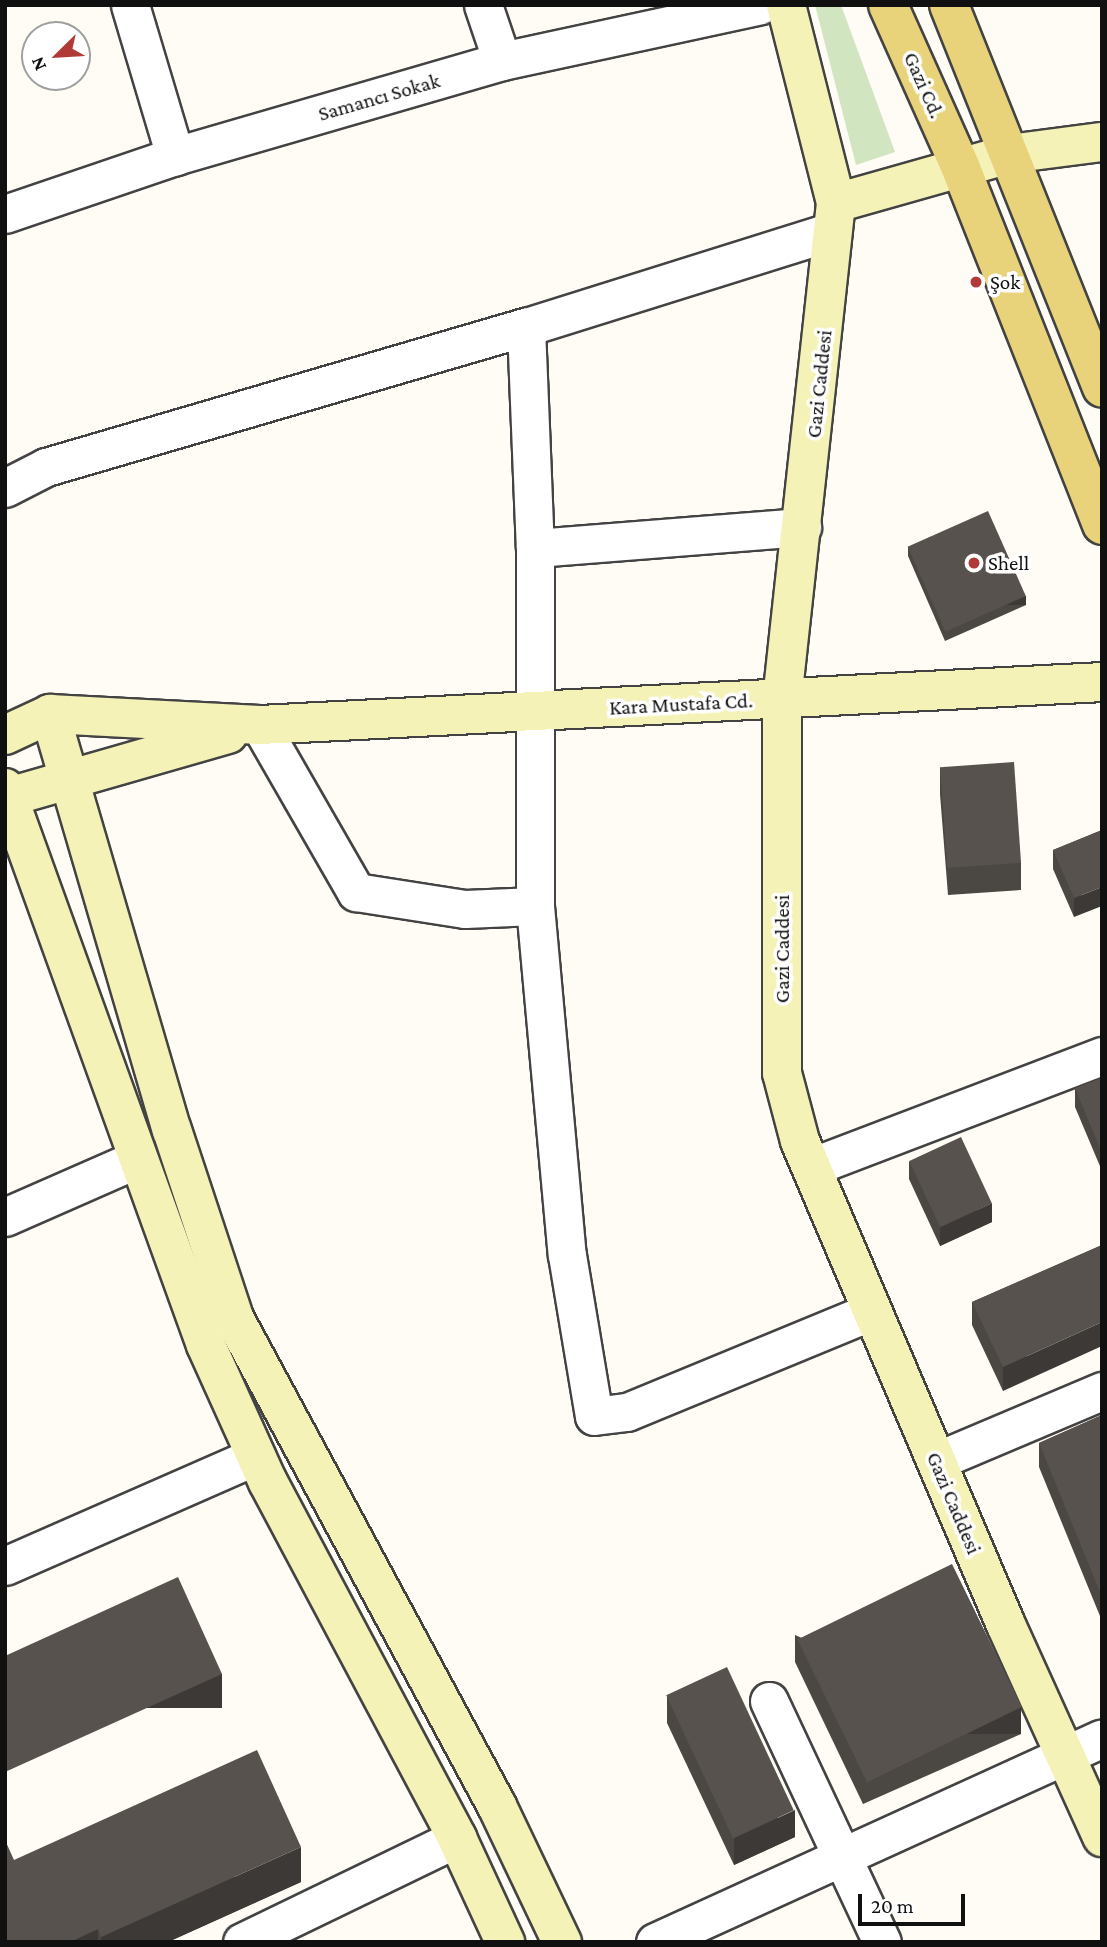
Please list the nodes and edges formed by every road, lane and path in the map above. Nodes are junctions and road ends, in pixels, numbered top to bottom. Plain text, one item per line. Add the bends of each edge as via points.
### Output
1 (130, 5) edge
2 (483, 5) edge
3 (760, 5) edge
4 (786, 5) edge
5 (888, 5) edge
6 (949, 5) edge
7 (502, 61) junction
8 (1094, 139) edge
9 (1009, 154) junction
10 (175, 156) junction
11 (960, 166) junction
12 (5, 214) edge
13 (834, 217) junction
14 (526, 327) junction
15 (1101, 384) edge
16 (5, 488) edge
17 (1102, 525) edge
18 (802, 527) junction
19 (536, 548) junction
20 (1102, 682) edge
21 (782, 698) junction
22 (537, 711) junction
23 (50, 714) junction
24 (260, 725) junction
25 (5, 735) edge
26 (69, 778) junction
27 (6, 795) edge
28 (535, 906) junction
29 (1102, 1056) edge
30 (137, 1159) junction
31 (811, 1167) junction
32 (5, 1217) edge
33 (872, 1311) junction
34 (1102, 1391) edge
35 (256, 1456) junction
36 (936, 1461) junction
37 (5, 1566) edge
38 (769, 1701) dead end
39 (1102, 1738) edge
40 (1064, 1754) junction
41 (1102, 1837) edge
42 (457, 1838) junction
43 (841, 1858) junction
44 (242, 1942) edge
45 (505, 1942) edge
46 (562, 1942) edge
47 (655, 1942) edge
48 (882, 1942) edge

1 - 10 street
2 - 7 street
3 - 7 street, Samancı Sokak
4 - 13 street, Gazi Caddesi
5 - 11 main road, Gazi Cd.
6 - 9 main road
7 - 10 street, Samancı Sokak
8 - 9 street
9 - 11 street
9 - 15 main road
10 - 12 street, Samancı Sokak
11 - 13 street
11 - 17 main road, Gazi Cd.
13 - 14 street
13 - 18 street, Gazi Caddesi
14 - 16 street via 46,467
14 - 19 street
18 - 19 street
18 - 21 street, Gazi Caddesi
19 - 22 street
20 - 21 street, Kara Mustafa Cd.
21 - 22 street, Kara Mustafa Cd.
21 - 31 street, Gazi Caddesi via 782,1073
22 - 24 street, Kara Mustafa Cd.
22 - 28 street
23 - 24 street
23 - 25 street
23 - 26 street
24 - 26 street
24 - 28 street via 356,892 465,908
26 - 27 street
26 - 46 street via 172,1130 234,1318 497,1806
27 - 30 street
28 - 33 street via 567,1255 594,1416 627,1412
29 - 31 street
30 - 32 street
30 - 35 street via 206,1345
31 - 33 street, Gazi Caddesi
33 - 36 street, Gazi Caddesi
34 - 36 street
35 - 37 street
35 - 42 street
36 - 40 street, Gazi Caddesi
38 - 43 street
39 - 40 street
40 - 41 street, Gazi Caddesi
40 - 43 street
42 - 44 street
42 - 45 street
43 - 47 street
43 - 48 street

